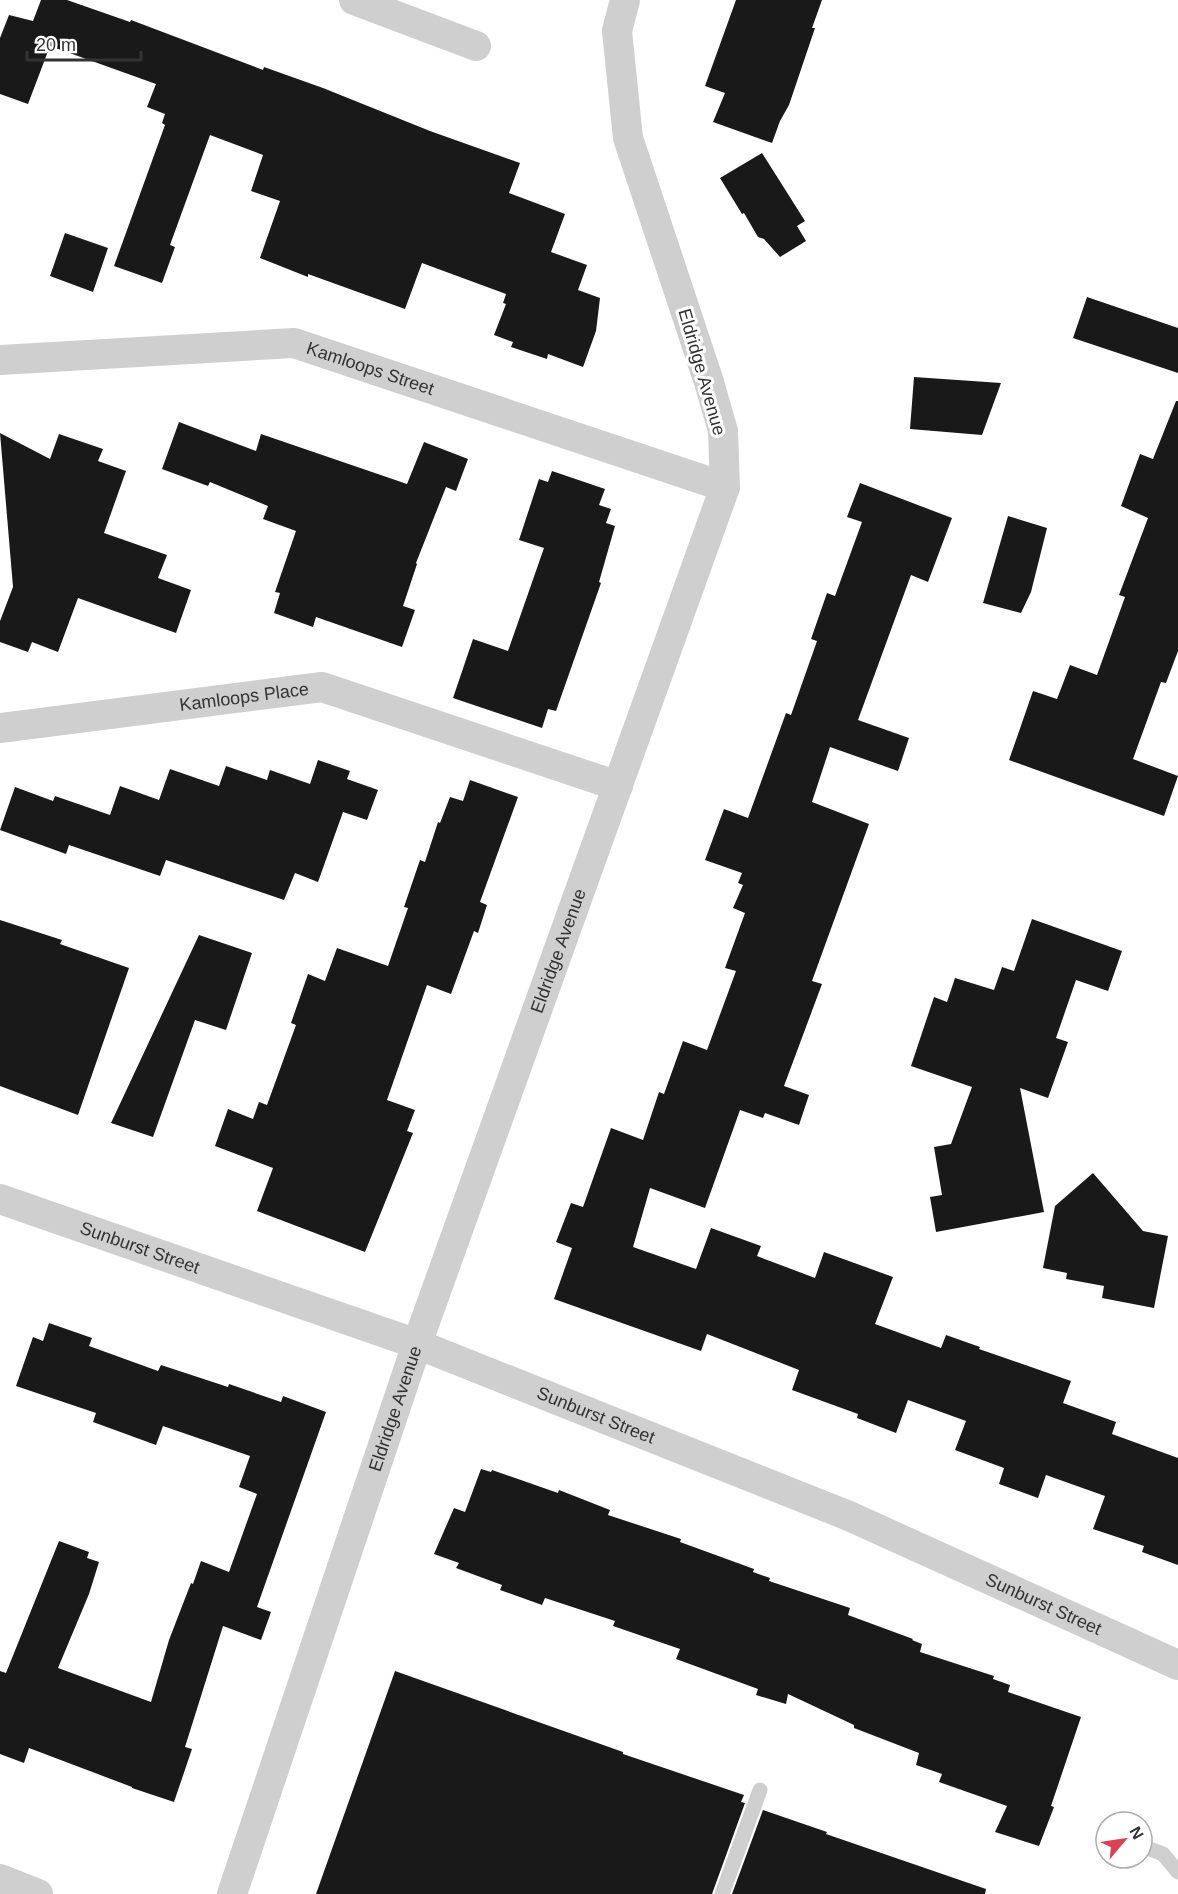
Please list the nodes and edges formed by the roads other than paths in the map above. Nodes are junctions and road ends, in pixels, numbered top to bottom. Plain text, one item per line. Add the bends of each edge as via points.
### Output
1 (354, 0) edge
2 (625, 0) edge
3 (476, 46) dead end
4 (0, 360) edge
5 (725, 488) junction
6 (0, 728) edge
7 (618, 786) junction
8 (0, 1199) edge
9 (417, 1344) junction
10 (1178, 1665) edge
11 (760, 1790) dead end
12 (1154, 1851) edge
13 (1178, 1872) edge
14 (0, 1879) edge
15 (38, 1894) edge
16 (232, 1894) edge
17 (722, 1894) edge

1 - 3 street
2 - 5 street, Eldridge Avenue via 617,31 628,138 723,431
4 - 5 street, Kamloops Street via 294,343
5 - 7 street, Eldridge Avenue
6 - 7 street, Kamloops Place via 322,687
7 - 9 street, Eldridge Avenue
8 - 9 street, Sunburst Street
9 - 10 street, Sunburst Street via 849,1516
9 - 16 street, Eldridge Avenue
11 - 17 lane
12 - 13 lane via 1163,1854
14 - 15 street

